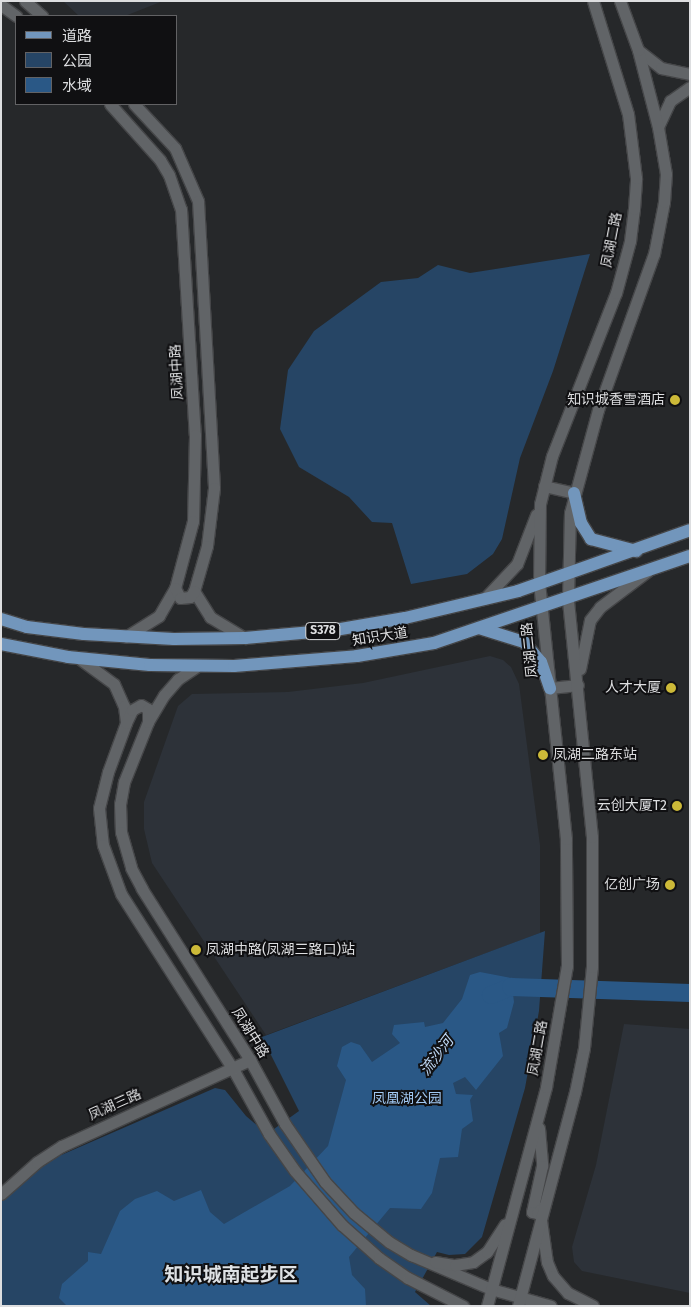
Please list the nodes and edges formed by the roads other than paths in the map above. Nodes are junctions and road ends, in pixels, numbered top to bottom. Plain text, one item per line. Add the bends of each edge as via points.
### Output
1 (25, 1) edge
2 (593, 1) edge
3 (620, 1) edge
4 (1, 5) edge
5 (15, 15) edge
6 (41, 15) edge
7 (638, 50) junction
8 (690, 74) edge
9 (690, 87) edge
10 (111, 105) edge
11 (135, 105) edge
12 (658, 127) junction
13 (544, 486) junction
14 (574, 493) junction
15 (540, 504) junction
16 (690, 530) edge
17 (636, 552) junction
18 (690, 556) edge
19 (650, 570) junction
20 (568, 574) junction
21 (539, 584) junction
22 (175, 588) junction
23 (194, 591) junction
24 (484, 599) junction
25 (568, 599) junction
26 (541, 607) junction
27 (1, 619) edge
28 (479, 628) junction
29 (126, 637) junction
30 (245, 638) junction
31 (1, 644) edge
32 (80, 659) junction
33 (196, 667) junction
34 (578, 685) junction
35 (550, 688) junction
36 (148, 722) junction
37 (126, 723) junction
38 (250, 1060) junction
39 (233, 1069) junction
40 (538, 1119) junction
41 (1, 1194) edge
42 (550, 1196) junction
43 (514, 1210) junction
44 (541, 1216) junction
45 (421, 1260) junction
46 (419, 1284) junction
47 (492, 1289) junction
48 (519, 1302) edge
49 (449, 1306) edge
50 (463, 1306) edge
51 (487, 1306) edge
52 (551, 1306) edge
53 (593, 1306) edge

1 - 6 street
2 - 13 street, 凤湖二路 via 628,114 636,178 634,210 616,293 552,456
3 - 7 street
4 - 5 street
7 - 8 street via 661,68
7 - 12 street
9 - 12 street via 670,101
10 - 22 street, 凤湖中路 via 137,131 169,175 184,229 196,474 193,521
11 - 23 street via 169,141 185,164 194,185 201,219 214,488 207,546
12 - 14 street via 666,174 654,254 598,410
13 - 14 street
13 - 15 street, 凤湖二路
14 - 17 main road via 581,523 591,539
14 - 20 street
15 - 21 street, 凤湖二路
15 - 24 street via 517,564
16 - 17 main road, 知识大道 / S378
17 - 20 main road, 知识大道 / S378
18 - 19 main road, 知识大道 / S378
19 - 25 main road, 知识大道 / S378
19 - 34 street via 605,603 590,620
20 - 21 main road, 知识大道 / S378
20 - 25 street
21 - 24 main road, 知识大道 / S378
21 - 26 street, 凤湖二路
22 - 23 street via 180,598 190,597
22 - 29 street, 凤湖中路 via 159,616
23 - 30 street via 210,618
24 - 30 main road, 知识大道 / S378 via 405,618 335,630
25 - 26 main road, 知识大道 / S378
25 - 34 street
26 - 28 main road, 知识大道 / S378
26 - 35 street, 凤湖二路
27 - 29 main road, 知识大道 / S378 via 26,627
28 - 33 main road, 知识大道 / S378 via 434,643 357,656
28 - 35 main road via 524,642 541,662
29 - 30 main road, 知识大道 / S378
31 - 32 main road, 知识大道 / S378
32 - 33 main road, 知识大道 / S378
32 - 37 street via 120,690
33 - 36 street, 凤湖中路 via 170,686
34 - 35 street
34 - 42 street via 592,837 592,967 588,1015 575,1092
35 - 40 street, 凤湖二路 via 566,839 567,966
36 - 37 street via 148,709 142,705 132,710
36 - 38 street, 凤湖中路 via 127,775 120,804 126,851 154,910
37 - 39 street via 99,808 107,860 122,894 156,952
38 - 39 street, 凤湖三路
38 - 45 street, 凤湖中路 via 285,1124 325,1182 388,1242
39 - 41 street, 凤湖三路 via 62,1146 37,1162
39 - 46 street via 269,1134 295,1171 342,1225 379,1258
40 - 42 street via 542,1166 532,1212 542,1209
40 - 43 street, 凤湖二路
42 - 44 street
43 - 45 street via 487,1252 474,1262 455,1265
43 - 47 street, 凤湖二路
44 - 48 street
44 - 53 street via 553,1276 568,1293
45 - 47 street, 凤湖中路
46 - 49 street via 440,1295
46 - 50 street
47 - 48 street, 凤湖中路
47 - 51 street, 凤湖二路
48 - 52 street, 凤湖中路

